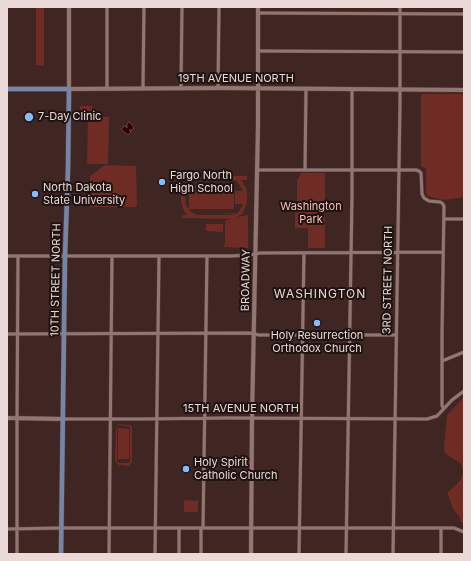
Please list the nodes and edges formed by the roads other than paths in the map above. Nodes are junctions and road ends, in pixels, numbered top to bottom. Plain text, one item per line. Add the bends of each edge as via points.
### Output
1 (70, 7) edge
2 (107, 7) edge
3 (144, 7) edge
4 (182, 7) edge
5 (219, 7) edge
6 (258, 7) edge
7 (400, 7) edge
8 (258, 13) junction
9 (400, 14) junction
10 (464, 14) edge
11 (258, 52) junction
12 (400, 52) junction
13 (464, 52) edge
14 (143, 88) junction
15 (181, 88) junction
16 (218, 88) junction
17 (258, 88) junction
18 (7, 89) edge
19 (69, 89) junction
20 (106, 89) junction
21 (306, 89) junction
22 (352, 90) junction
23 (400, 90) junction
24 (464, 90) edge
25 (257, 170) junction
26 (305, 170) junction
27 (352, 170) junction
28 (399, 170) junction
29 (444, 219) junction
30 (464, 219) edge
31 (443, 252) junction
32 (304, 253) junction
33 (351, 253) junction
34 (397, 253) junction
35 (255, 254) junction
36 (7, 256) edge
37 (18, 256) junction
38 (65, 256) junction
39 (112, 256) junction
40 (159, 256) junction
41 (207, 256) junction
42 (112, 333) junction
43 (158, 333) junction
44 (206, 333) junction
45 (7, 334) edge
46 (17, 334) junction
47 (64, 334) junction
48 (254, 334) junction
49 (302, 335) junction
50 (350, 335) junction
51 (396, 336) junction
52 (464, 352) edge
53 (442, 361) junction
54 (464, 391) edge
55 (444, 408) junction
56 (7, 418) edge
57 (17, 418) junction
58 (64, 418) junction
59 (157, 418) junction
60 (204, 418) junction
61 (252, 418) junction
62 (301, 418) junction
63 (348, 418) junction
64 (395, 418) junction
65 (111, 419) junction
66 (7, 528) edge
67 (62, 528) junction
68 (109, 528) junction
69 (156, 528) junction
70 (179, 528) junction
71 (202, 528) junction
72 (251, 528) junction
73 (300, 528) junction
74 (347, 528) junction
75 (393, 528) junction
76 (441, 528) junction
77 (17, 529) junction
78 (464, 532) edge
79 (17, 554) edge
80 (61, 554) edge
81 (109, 554) edge
82 (155, 554) edge
83 (179, 554) edge
84 (201, 554) edge
85 (251, 554) edge
86 (299, 554) edge
87 (346, 554) edge
88 (393, 554) edge
89 (441, 554) edge

1 - 19 street, 10TH STREET NORTH
2 - 20 street
3 - 14 street
4 - 15 street
5 - 16 street
6 - 8 street, BROADWAY
7 - 9 street, 3RD STREET NORTH
8 - 9 street
8 - 11 street, BROADWAY
9 - 10 street
9 - 12 street, 3RD STREET NORTH
11 - 12 street
11 - 17 street, BROADWAY
12 - 13 street
12 - 23 street, 3RD STREET NORTH
14 - 15 street, 19TH AVENUE NORTH
14 - 20 street, 19TH AVENUE NORTH
15 - 16 street, 19TH AVENUE NORTH
16 - 17 street, 19TH AVENUE NORTH
17 - 21 street, 19TH AVENUE NORTH
17 - 25 street, BROADWAY
18 - 19 main road, 19TH AVENUE NORTH
19 - 20 street, 19TH AVENUE NORTH
19 - 38 main road, 10TH STREET NORTH
21 - 22 street, 19TH AVENUE NORTH
21 - 26 street
22 - 23 street, 19TH AVENUE NORTH
22 - 27 street
23 - 24 street, 19TH AVENUE NORTH
23 - 28 street, 3RD STREET NORTH
25 - 26 street
25 - 35 street, BROADWAY
26 - 27 street
27 - 28 street
27 - 33 street
28 - 29 street via 419,171 424,198 442,203
28 - 34 street, 3RD STREET NORTH
29 - 30 street
29 - 31 street
31 - 34 street
31 - 53 street
32 - 33 street
32 - 35 street
32 - 49 street
33 - 34 street
33 - 50 street
34 - 51 street, 3RD STREET NORTH
35 - 41 street
35 - 48 street, BROADWAY
36 - 37 street
37 - 38 street
37 - 46 street
38 - 39 street
38 - 47 main road, 10TH STREET NORTH
39 - 40 street
39 - 42 street
40 - 41 street
40 - 43 street
41 - 44 street
42 - 43 street
42 - 47 street
42 - 65 street
43 - 44 street
43 - 59 street
44 - 48 street
44 - 60 street
45 - 46 street
46 - 47 street
46 - 57 street
47 - 58 main road, 10TH STREET NORTH
48 - 49 street
48 - 61 street, BROADWAY
49 - 50 street
49 - 62 street
50 - 51 street
50 - 63 street
51 - 64 street, 3RD STREET NORTH
52 - 53 street
53 - 55 street
54 - 55 street, 15TH AVENUE NORTH
55 - 64 street, 15TH AVENUE NORTH via 433,418
56 - 57 street, 15TH AVENUE NORTH
57 - 58 street, 15TH AVENUE NORTH
57 - 77 street
58 - 65 street, 15TH AVENUE NORTH
58 - 67 main road, 10TH STREET NORTH
59 - 60 street, 15TH AVENUE NORTH
59 - 65 street, 15TH AVENUE NORTH
59 - 69 street
60 - 61 street, 15TH AVENUE NORTH
60 - 71 street
61 - 62 street, 15TH AVENUE NORTH
61 - 72 street, BROADWAY
62 - 63 street, 15TH AVENUE NORTH
62 - 73 street
63 - 64 street, 15TH AVENUE NORTH
63 - 74 street
64 - 75 street, 3RD STREET NORTH
65 - 68 street
66 - 77 street
67 - 68 street
67 - 77 street
67 - 80 main road, 10TH STREET NORTH
68 - 69 street
68 - 81 street
69 - 70 street
69 - 82 street
70 - 71 street
70 - 83 street
71 - 72 street
71 - 84 street
72 - 73 street
72 - 85 street, BROADWAY
73 - 74 street
73 - 86 street
74 - 75 street
74 - 87 street
75 - 76 street
75 - 88 street, 3RD STREET NORTH
76 - 78 street via 454,528
76 - 89 street
77 - 79 street

